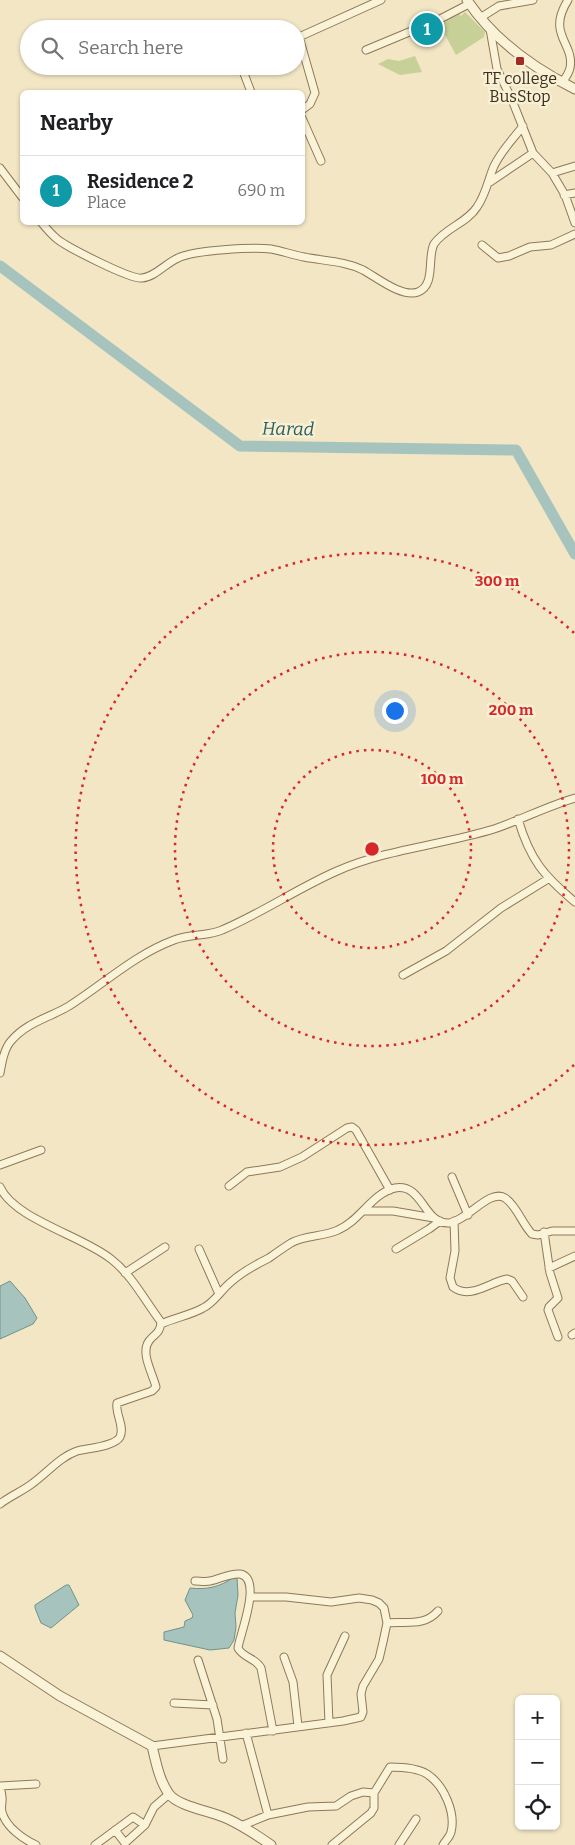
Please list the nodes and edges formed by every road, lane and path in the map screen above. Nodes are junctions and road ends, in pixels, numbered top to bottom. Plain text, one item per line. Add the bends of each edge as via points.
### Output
1 (381, 0) edge
2 (533, 0) edge
3 (568, 0) edge
4 (468, 2) edge
5 (480, 18) junction
6 (490, 30) junction
7 (305, 33) edge
8 (366, 50) dead end
9 (305, 59) edge
10 (245, 75) edge
11 (562, 82) junction
12 (574, 86) edge
13 (249, 90) edge
14 (305, 108) edge
15 (305, 124) edge
16 (523, 126) junction
17 (533, 153) junction
18 (322, 161) dead end
19 (575, 166) edge
20 (0, 168) edge
21 (552, 173) junction
22 (490, 182) junction
23 (575, 193) edge
24 (20, 194) edge
25 (564, 195) junction
26 (575, 223) edge
27 (44, 225) edge
28 (575, 234) edge
29 (482, 245) dead end
30 (575, 798) edge
31 (518, 819) junction
32 (548, 879) junction
33 (575, 902) edge
34 (402, 975) dead end
35 (0, 1072) edge
36 (40, 1150) dead end
37 (0, 1165) edge
38 (452, 1177) dead end
39 (229, 1186) dead end
40 (0, 1187) edge
41 (390, 1190) junction
42 (2, 1196) edge
43 (364, 1211) junction
44 (468, 1215) junction
45 (437, 1220) junction
46 (454, 1221) junction
47 (575, 1231) edge
48 (544, 1232) junction
49 (166, 1247) dead end
50 (199, 1249) dead end
51 (396, 1249) dead end
52 (575, 1256) edge
53 (549, 1268) junction
54 (125, 1273) junction
55 (218, 1294) junction
56 (523, 1297) dead end
57 (161, 1324) junction
58 (558, 1337) dead end
59 (0, 1504) edge
60 (195, 1581) dead end
61 (250, 1597) junction
62 (438, 1611) dead end
63 (387, 1623) junction
64 (345, 1636) dead end
65 (0, 1656) edge
66 (284, 1656) dead end
67 (198, 1660) dead end
68 (174, 1703) dead end
69 (213, 1705) junction
70 (329, 1723) junction
71 (298, 1726) junction
72 (272, 1731) junction
73 (246, 1734) junction
74 (221, 1737) junction
75 (152, 1746) junction
76 (223, 1759) dead end
77 (36, 1784) dead end
78 (0, 1786) edge
79 (0, 1789) edge
80 (374, 1793) junction
81 (169, 1794) junction
82 (268, 1815) junction
83 (416, 1819) dead end
84 (145, 1825) junction
85 (242, 1826) junction
86 (115, 1830) junction
87 (125, 1844) edge
88 (36, 1845) edge
89 (95, 1845) edge
90 (271, 1845) edge
91 (332, 1845) edge
92 (399, 1845) edge
93 (443, 1845) edge

1 - 7 street
2 - 5 street via 499,6
3 - 11 street via 561,11 560,34 570,68
4 - 5 street
4 - 8 street via 438,20
5 - 6 street
6 - 11 street via 535,66
6 - 16 street via 497,69
9 - 14 street via 314,93
10 - 13 street
11 - 12 street
15 - 18 street
16 - 17 street
16 - 22 street via 500,154
17 - 21 street
17 - 22 street
19 - 21 street
20 - 24 street
21 - 25 street
22 - 27 street via 477,208 434,245 427,281 418,292 410,293 348,264 269,249 187,254 149,276 137,278 85,256 55,238
23 - 25 street
25 - 26 street
28 - 29 street via 551,245 530,247 498,258
30 - 31 street
31 - 32 street via 533,857
31 - 35 street via 459,838 364,860 220,931 177,939 148,951 67,1007 28,1025 9,1043
32 - 33 street
32 - 34 street via 495,912 446,951
36 - 37 street
38 - 44 street
39 - 41 street via 247,1172 280,1167 352,1128
40 - 42 street
41 - 43 street
41 - 45 street via 409,1189
42 - 54 street via 44,1224 109,1257
43 - 45 street via 393,1211
43 - 55 street via 338,1230 292,1242 240,1274
44 - 46 street
44 - 48 street via 486,1200 501,1196 532,1234
45 - 46 street
45 - 51 street via 429,1229
46 - 56 street via 456,1251 450,1278 453,1287 471,1292 507,1279
47 - 48 street
48 - 53 street
49 - 54 street
50 - 55 street
52 - 53 street
53 - 58 street via 558,1298 548,1310
54 - 57 street
55 - 57 street via 203,1309
57 - 59 street via 145,1351 156,1386 152,1391 117,1403 120,1437 114,1442 67,1456 31,1485
60 - 61 street via 208,1582 240,1574 249,1580
61 - 63 street via 331,1602 359,1598 372,1600 384,1608
61 - 72 street via 238,1648 261,1668
62 - 63 street via 422,1622
63 - 70 street via 379,1659 363,1686 361,1717
64 - 70 street via 327,1675
65 - 75 street via 60,1696
66 - 71 street via 293,1682
67 - 69 street
68 - 69 street
69 - 74 street
70 - 71 street
71 - 72 street
72 - 73 street
73 - 74 street
73 - 82 street
74 - 75 street
74 - 76 street
75 - 81 street
77 - 78 street
79 - 88 street via 6,1821
80 - 82 street via 351,1796 336,1806 308,1806
80 - 91 street via 371,1813
80 - 93 street via 390,1767 426,1774 438,1785 452,1814 451,1834
81 - 84 street via 154,1807
81 - 85 street via 178,1802 210,1811
82 - 85 street
83 - 92 street
84 - 86 street via 133,1817
84 - 87 street
85 - 90 street
86 - 87 street
86 - 89 street

